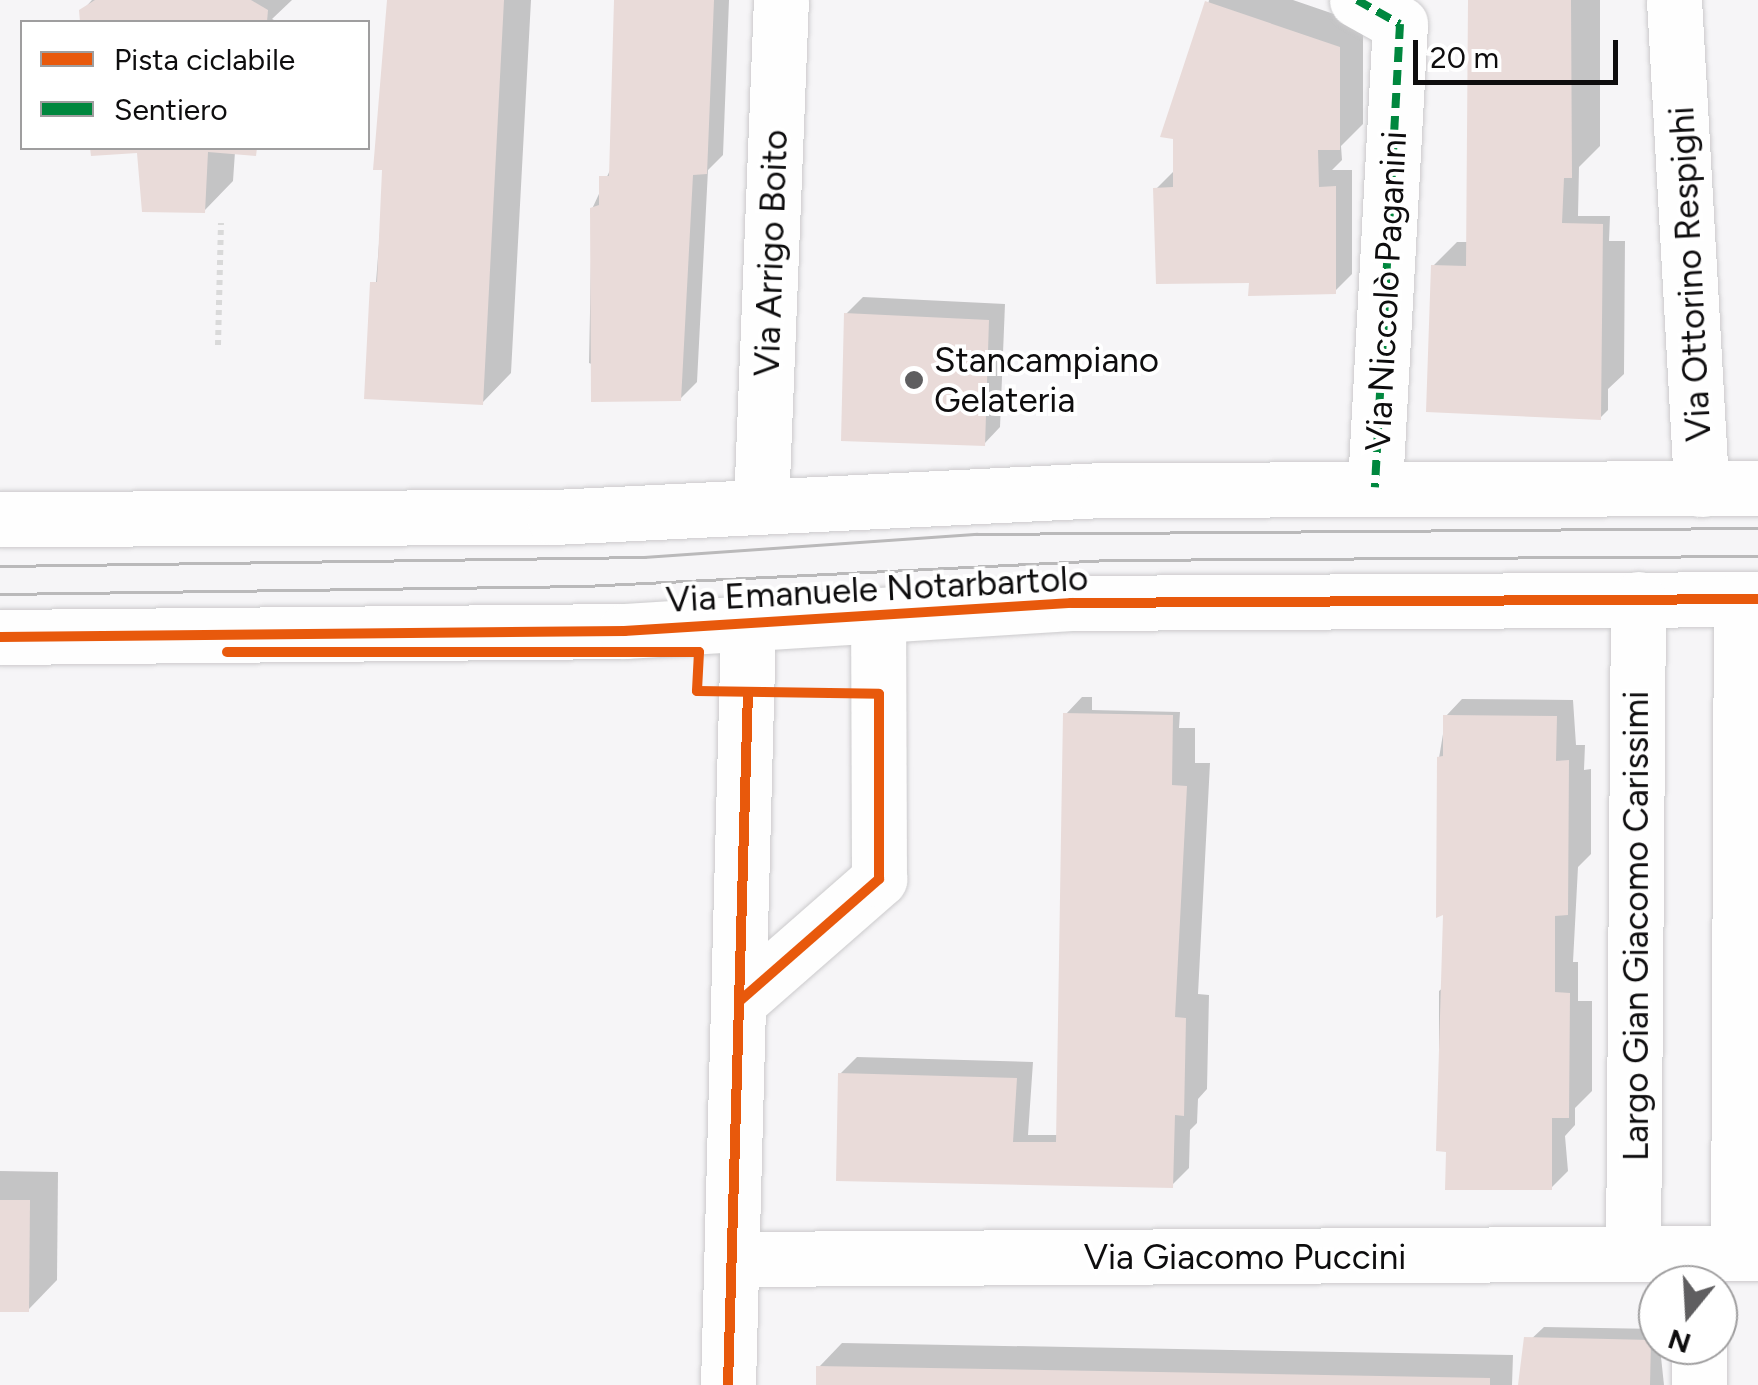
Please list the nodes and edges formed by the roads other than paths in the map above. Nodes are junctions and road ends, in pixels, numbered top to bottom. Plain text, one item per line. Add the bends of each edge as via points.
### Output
1 (781, 0) edge
2 (1357, 0) edge
3 (1674, 0) edge
4 (1376, 487) junction
5 (1758, 488) edge
6 (1702, 489) junction
7 (761, 506) junction
8 (3, 519) edge
9 (1749, 598) edge
10 (1638, 599) junction
11 (878, 617) junction
12 (748, 626) junction
13 (2, 637) edge
14 (742, 1000) junction
15 (1634, 1254) junction
16 (732, 1259) junction
17 (1724, 1261) edge
18 (728, 1385) edge

1 - 7 street, Via Arrigo Boito
2 - 4 street, Via Niccolò Paganini via 1400,24
3 - 6 street, Via Ottorino Respighi
4 - 6 street
4 - 7 street via 960,493
5 - 6 street
7 - 8 street via 554,516
9 - 10 street, Via Emanuele Notarbartolo
9 - 17 street
10 - 11 street, Via Emanuele Notarbartolo via 1071,604
10 - 15 street, Largo Gian Giacomo Carissimi
11 - 12 street, Via Emanuele Notarbartolo
11 - 14 street via 879,879
12 - 13 street, Via Emanuele Notarbartolo
12 - 14 street
14 - 16 street
15 - 16 street, Via Giacomo Puccini
15 - 17 street, Via Giacomo Puccini
16 - 18 street

